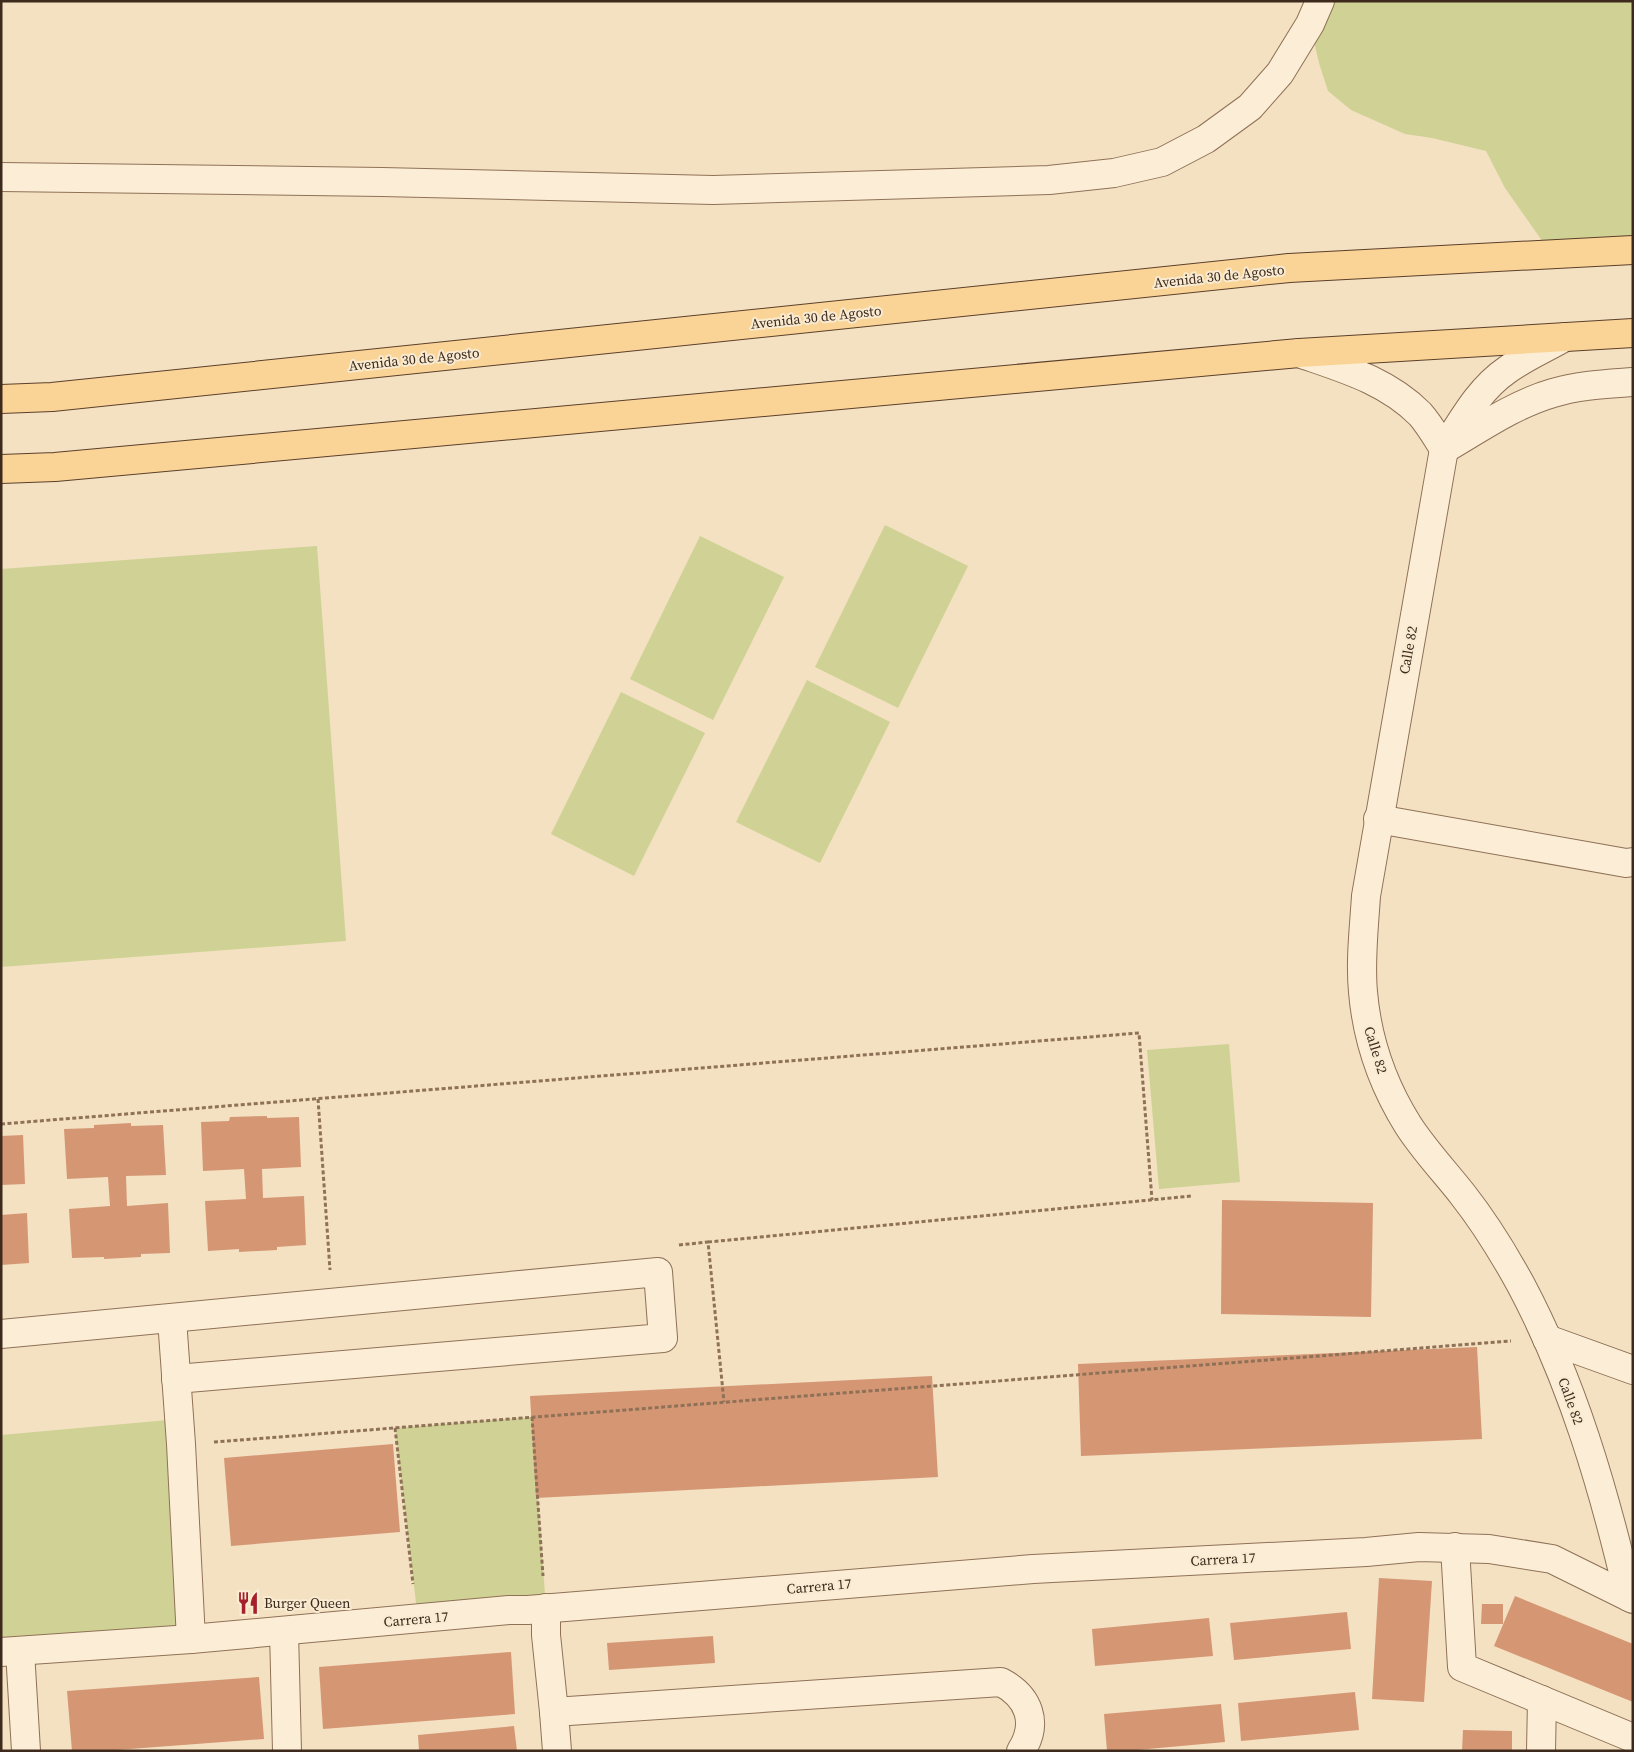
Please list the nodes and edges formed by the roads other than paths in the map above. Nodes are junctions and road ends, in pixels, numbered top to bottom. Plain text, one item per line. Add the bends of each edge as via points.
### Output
1 (1320, 1) edge
2 (1, 177) edge
3 (1633, 250) edge
4 (1633, 333) edge
5 (1565, 337) junction
6 (1299, 353) junction
7 (1633, 382) edge
8 (1, 400) edge
9 (1444, 449) junction
10 (1, 470) edge
11 (1378, 818) junction
12 (1633, 862) edge
13 (172, 1319) junction
14 (1, 1334) edge
15 (1547, 1338) junction
16 (1633, 1370) edge
17 (176, 1379) junction
18 (1455, 1548) junction
19 (1631, 1598) edge
20 (546, 1608) junction
21 (284, 1631) junction
22 (190, 1639) junction
23 (10, 1652) edge
24 (1542, 1700) junction
25 (554, 1712) junction
26 (1633, 1738) edge
27 (26, 1751) edge
28 (287, 1751) edge
29 (557, 1751) edge
30 (1021, 1751) edge
31 (1541, 1751) edge

1 - 2 street via 1280,74 1250,107 1206,140 1162,162 1114,173 1049,180 713,190
3 - 8 main road, Avenida 30 de Agosto via 1289,268
4 - 5 main road
5 - 6 main road
5 - 9 street, Calle 82 via 1506,370 1467,412
6 - 9 street via 1364,375 1398,396 1421,415
6 - 10 main road
7 - 9 street via 1587,385 1554,392 1520,405
9 - 11 street, Calle 82
11 - 12 street
11 - 15 street, Calle 82 via 1366,896 1362,955 1362,991 1377,1062 1408,1126 1464,1196 1494,1240
13 - 14 street
13 - 17 street
13 - 17 street via 658,1272 663,1338
15 - 16 street
15 - 19 street, Calle 82 via 1592,1459
17 - 22 street
18 - 19 street, Carrera 17 via 1489,1548 1552,1559
18 - 20 street, Carrera 17 via 1419,1547 1033,1569
18 - 24 street via 1462,1667
20 - 21 street, Carrera 17
20 - 25 street
21 - 22 street, Carrera 17
21 - 28 street
22 - 23 street, Carrera 17
23 - 27 street
24 - 26 street
24 - 31 street
25 - 29 street
25 - 30 street via 1001,1682 1018,1693 1029,1711 1029,1738

